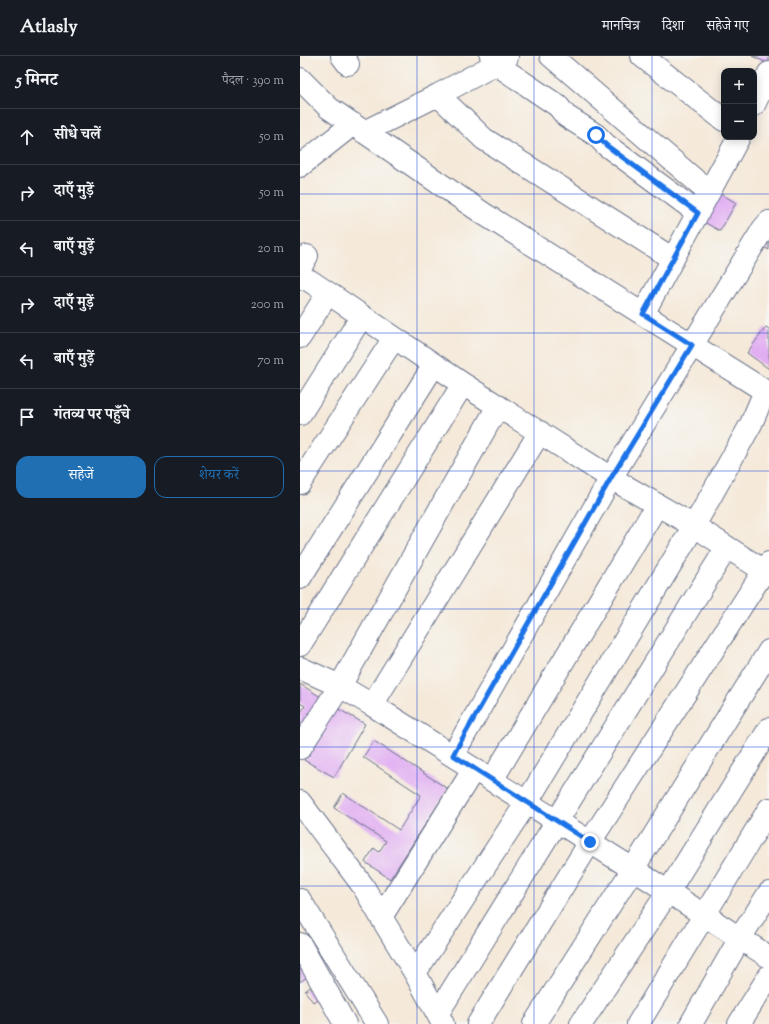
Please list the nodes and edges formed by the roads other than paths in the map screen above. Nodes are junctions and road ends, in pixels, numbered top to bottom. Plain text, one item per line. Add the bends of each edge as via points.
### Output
1 (551, 56) edge
2 (642, 56) edge
3 (498, 59) edge
4 (769, 72) edge
5 (300, 79) edge
6 (438, 95) junction
7 (754, 104) edge
8 (721, 118) edge
9 (358, 128) junction
10 (737, 140) edge
11 (300, 166) edge
12 (709, 192) junction
13 (698, 213) junction
14 (769, 222) edge
15 (673, 259) junction
16 (300, 276) edge
17 (328, 293) junction
18 (643, 314) junction
19 (362, 316) junction
20 (300, 337) edge
21 (394, 338) junction
22 (692, 345) junction
23 (434, 364) junction
24 (463, 384) junction
25 (767, 392) edge
26 (498, 406) junction
27 (300, 414) edge
28 (540, 432) junction
29 (611, 478) junction
30 (300, 483) edge
31 (657, 505) junction
32 (694, 526) junction
33 (727, 547) junction
34 (767, 569) edge
35 (300, 578) edge
36 (300, 645) edge
37 (769, 651) edge
38 (300, 668) edge
39 (340, 686) junction
40 (372, 705) junction
41 (769, 729) edge
42 (300, 748) edge
43 (453, 755) junction
44 (474, 769) junction
45 (492, 780) junction
46 (300, 802) edge
47 (527, 802) junction
48 (769, 809) edge
49 (557, 821) junction
50 (590, 842) junction
51 (633, 869) junction
52 (668, 892) junction
53 (769, 893) edge
54 (300, 900) edge
55 (705, 915) junction
56 (381, 917) junction
57 (740, 938) junction
58 (301, 946) edge
59 (769, 957) edge
60 (415, 973) junction
61 (769, 976) edge
62 (440, 1019) edge
63 (345, 1024) edge
64 (377, 1024) edge
65 (478, 1024) edge
66 (534, 1024) edge
67 (581, 1024) edge
68 (638, 1024) edge
69 (691, 1024) edge
70 (739, 1024) edge

1 - 12 street
2 - 8 street
3 - 6 street
3 - 13 street via 558,106 566,116 596,135
4 - 7 street
5 - 9 street via 329,108
6 - 9 street
6 - 15 street via 484,139
9 - 11 street
9 - 18 street via 484,214
10 - 12 street
12 - 13 street
13 - 15 street
14 - 22 street
15 - 18 street
16 - 17 street
17 - 19 street
17 - 20 street
18 - 22 street
19 - 21 street
19 - 27 street
21 - 23 street
21 - 30 street
22 - 25 street
22 - 29 street
23 - 24 street
23 - 35 street
24 - 26 street
24 - 36 street
25 - 32 street
26 - 28 street
26 - 39 street
28 - 29 street
28 - 40 street
29 - 31 street
29 - 43 street
31 - 32 street
31 - 45 street
32 - 33 street
32 - 47 street
33 - 34 street
33 - 49 street
34 - 50 street
37 - 51 street
38 - 39 street
39 - 40 street
39 - 42 street
40 - 43 street
41 - 52 street
43 - 44 street
44 - 45 street
44 - 56 street
45 - 47 street
46 - 56 street via 363,886
47 - 49 street
47 - 60 street
48 - 55 street
49 - 50 street
49 - 62 street
50 - 51 street
50 - 65 street
51 - 52 street
51 - 66 street
52 - 55 street
52 - 67 street
53 - 57 street
54 - 64 street
55 - 57 street
55 - 68 street
56 - 60 street
57 - 59 street
57 - 69 street
58 - 63 street
60 - 62 street
61 - 70 street

